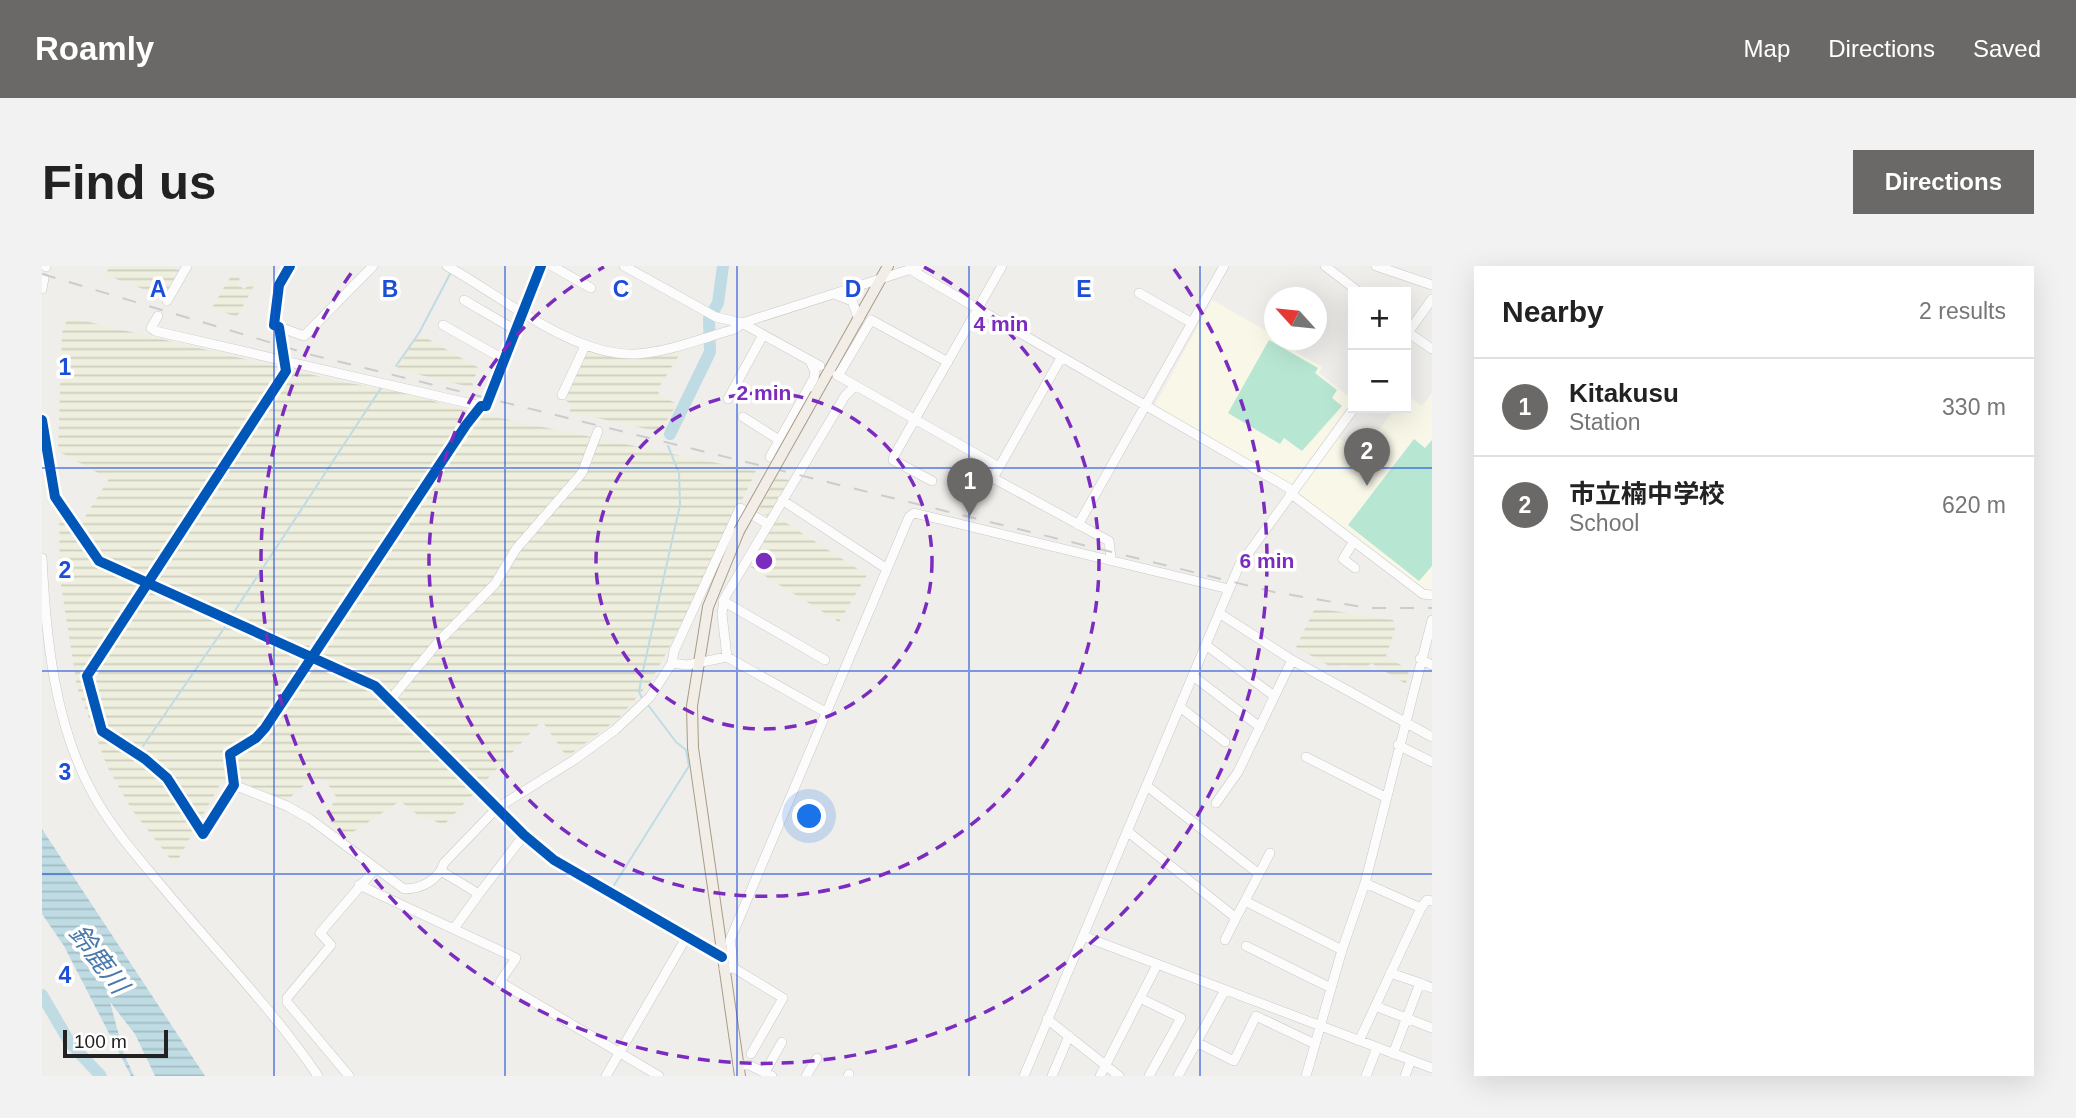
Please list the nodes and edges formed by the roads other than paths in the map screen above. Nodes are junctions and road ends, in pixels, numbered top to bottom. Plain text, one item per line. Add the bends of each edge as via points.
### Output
1 (187, 266) edge
2 (290, 266) edge
3 (373, 266) edge
4 (541, 266) edge
5 (552, 266) edge
6 (624, 266) edge
7 (888, 266) edge
8 (921, 266) edge
9 (1002, 266) edge
10 (1224, 266) edge
11 (1325, 266) edge
12 (1376, 266) edge
13 (450, 267) edge
14 (911, 270) junction
15 (880, 280) junction
16 (1432, 285) edge
17 (1352, 287) edge
18 (591, 288) dead end
19 (1139, 293) dead end
20 (836, 295) junction
21 (1432, 299) edge
22 (464, 300) dead end
23 (167, 301) dead end
24 (977, 310) junction
25 (524, 313) junction
26 (158, 316) dead end
27 (859, 319) junction
28 (742, 323) junction
29 (1192, 323) junction
30 (443, 326) dead end
31 (1411, 326) edge
32 (517, 331) junction
33 (763, 335) junction
34 (1411, 336) edge
35 (585, 346) junction
36 (1432, 349) edge
37 (282, 355) junction
38 (1061, 358) junction
39 (505, 360) junction
40 (810, 360) junction
41 (948, 362) junction
42 (820, 366) dead end
43 (855, 386) junction
44 (562, 395) dead end
45 (728, 399) dead end
46 (1146, 404) junction
47 (481, 406) junction
48 (1350, 413) edge
49 (743, 417) dead end
50 (915, 419) junction
51 (42, 420) edge
52 (598, 430) dead end
53 (779, 440) junction
54 (770, 457) dead end
55 (999, 467) junction
56 (932, 481) dead end
57 (1291, 492) junction
58 (782, 500) junction
59 (768, 524) junction
60 (1078, 525) junction
61 (1354, 541) junction
62 (42, 558) edge
63 (1111, 558) junction
64 (1355, 568) dead end
65 (887, 569) junction
66 (147, 583) junction
67 (1228, 589) junction
68 (1432, 595) edge
69 (723, 601) junction
70 (1219, 613) junction
71 (1432, 620) edge
72 (1206, 645) junction
73 (313, 657) junction
74 (727, 657) junction
75 (1420, 659) junction
76 (825, 660) dead end
77 (1292, 660) junction
78 (671, 663) junction
79 (698, 663) junction
80 (1432, 665) edge
81 (1193, 676) junction
82 (1274, 696) junction
83 (390, 701) junction
84 (1180, 707) junction
85 (827, 713) junction
86 (1407, 725) junction
87 (1260, 727) junction
88 (1432, 737) edge
89 (1225, 742) dead end
90 (1401, 747) junction
91 (1306, 757) dead end
92 (1432, 762) edge
93 (234, 785) junction
94 (1147, 786) junction
95 (1385, 797) junction
96 (1216, 803) dead end
97 (497, 808) junction
98 (1127, 831) junction
99 (524, 835) junction
100 (1269, 853) dead end
101 (375, 869) junction
102 (441, 871) junction
103 (1259, 874) junction
104 (1365, 883) junction
105 (359, 885) junction
106 (404, 889) junction
107 (479, 894) junction
108 (1245, 901) junction
109 (1432, 901) edge
110 (398, 902) junction
111 (1421, 908) junction
112 (1236, 918) junction
113 (455, 928) junction
114 (1083, 936) junction
115 (686, 938) junction
116 (1225, 940) dead end
117 (1246, 946) dead end
118 (1342, 950) junction
119 (722, 957) junction
120 (1157, 965) junction
121 (729, 969) junction
122 (1390, 973) junction
123 (1420, 983) junction
124 (1331, 988) junction
125 (1432, 988) edge
126 (1225, 990) junction
127 (1140, 998) junction
128 (1375, 1006) junction
129 (1047, 1019) junction
130 (1406, 1019) junction
131 (1320, 1026) junction
132 (1432, 1028) edge
133 (1069, 1036) junction
134 (1359, 1041) junction
135 (782, 1042) dead end
136 (1196, 1042) junction
137 (1315, 1044) junction
138 (1377, 1048) junction
139 (619, 1051) junction
140 (751, 1054) dead end
141 (1393, 1054) junction
142 (817, 1058) dead end
143 (1411, 1060) junction
144 (1105, 1066) junction
145 (1432, 1068) edge
146 (738, 1072) edge
147 (768, 1074) edge
148 (1180, 1075) edge
149 (318, 1076) edge
150 (349, 1076) edge
151 (606, 1076) edge
152 (659, 1076) edge
153 (806, 1076) edge
154 (1024, 1076) edge
155 (1052, 1076) edge
156 (1100, 1076) edge
157 (1119, 1076) edge
158 (1149, 1076) edge
159 (1306, 1076) edge
160 (1366, 1076) edge
161 (1405, 1076) edge

1 - 23 street
2 - 3 street via 278,289 274,326 279,332 304,336
4 - 25 street
5 - 18 street
6 - 28 street via 712,315
7 - 15 main road
8 - 14 street
9 - 24 street
10 - 29 street
11 - 17 street
12 - 16 street
13 - 25 street
14 - 15 street
14 - 24 street
15 - 20 street
15 - 27 main road
19 - 29 street
20 - 27 street via 852,301
20 - 28 street
21 - 31 street
22 - 32 street
24 - 38 street
24 - 41 street
25 - 32 street
25 - 35 street
26 - 37 street via 150,328 155,331
27 - 79 main road, bridge via 739,531 708,607
28 - 33 street
28 - 35 street via 709,337 634,354
29 - 46 street
30 - 39 street
32 - 39 street
33 - 40 street
33 - 45 street
34 - 36 street
35 - 44 street
37 - 47 street
37 - 66 street via 286,371
38 - 46 street
38 - 55 street
39 - 47 street via 486,406
40 - 42 street
40 - 53 street via 814,378
41 - 43 street via 871,320 837,376
41 - 50 street
43 - 50 street
43 - 58 street
46 - 57 street
46 - 60 street
47 - 73 street
48 - 57 street
49 - 53 street
50 - 55 street
50 - 56 street via 893,460
51 - 66 street via 50,479 60,505 99,561
52 - 83 street via 582,473 516,550 495,584 440,639
53 - 54 street
55 - 60 street via 993,478
57 - 61 street
57 - 67 street via 1244,556
58 - 59 street
58 - 65 street
59 - 69 street
59 - 78 street via 740,508
60 - 63 street via 1110,541
61 - 64 street via 1343,559
61 - 68 street via 1423,594
62 - 149 street via 55,681 71,743 93,795 139,859
63 - 65 street via 914,513
63 - 67 street
65 - 85 street
66 - 73 street
66 - 93 street via 87,676 102,731 167,778 203,834
67 - 70 street
69 - 74 street
69 - 76 street
70 - 72 street
70 - 77 street
71 - 75 street
72 - 81 street
72 - 82 street
73 - 83 street via 375,686
73 - 93 street via 265,728 230,754
74 - 79 street
74 - 85 street
75 - 80 street
75 - 86 street
77 - 82 street
77 - 86 street
78 - 79 street
78 - 97 street via 644,702 586,752
79 - 119 main road via 692,706 694,748
81 - 84 street
81 - 87 street
82 - 87 street
83 - 97 street
84 - 89 street
84 - 94 street
85 - 121 street via 730,940
86 - 88 street
86 - 90 street
87 - 96 street via 1238,772
90 - 92 street
90 - 95 street
91 - 95 street
93 - 101 street via 310,819
94 - 98 street
94 - 103 street
95 - 104 street
97 - 99 street
97 - 102 street
98 - 112 street
98 - 114 street
99 - 107 street
99 - 115 street via 554,860
100 - 103 street
101 - 105 street
101 - 106 street
102 - 106 street via 419,889
102 - 107 street
103 - 108 street
104 - 111 street
104 - 118 street
105 - 110 street
105 - 150 street via 320,933 331,945 287,998
106 - 110 street
107 - 113 street
108 - 112 street
108 - 118 street
109 - 111 street via 1427,900
110 - 113 street
111 - 122 street
112 - 116 street
113 - 139 street via 516,958 500,982
114 - 120 street
114 - 129 street
115 - 119 street
115 - 139 street
117 - 124 street
118 - 124 street
119 - 121 main road
120 - 126 street
120 - 127 street
121 - 140 street via 783,998
121 - 146 main road
122 - 123 street
122 - 128 street
123 - 125 street
123 - 130 street
124 - 131 street
126 - 131 street
126 - 136 street
127 - 144 street
127 - 158 street via 1181,1018
128 - 130 street
128 - 134 street
129 - 133 street
129 - 154 street
130 - 132 street
130 - 141 street
131 - 134 street
131 - 137 street
133 - 144 street
133 - 155 street
134 - 138 street
135 - 147 street
136 - 137 street via 1234,1061 1256,1016
136 - 148 street
137 - 159 street
138 - 141 street
138 - 160 street
139 - 151 street
139 - 152 street
141 - 143 street
142 - 153 street
143 - 145 street
143 - 161 street
144 - 156 street
144 - 157 street
146 - 147 street via 749,1065

